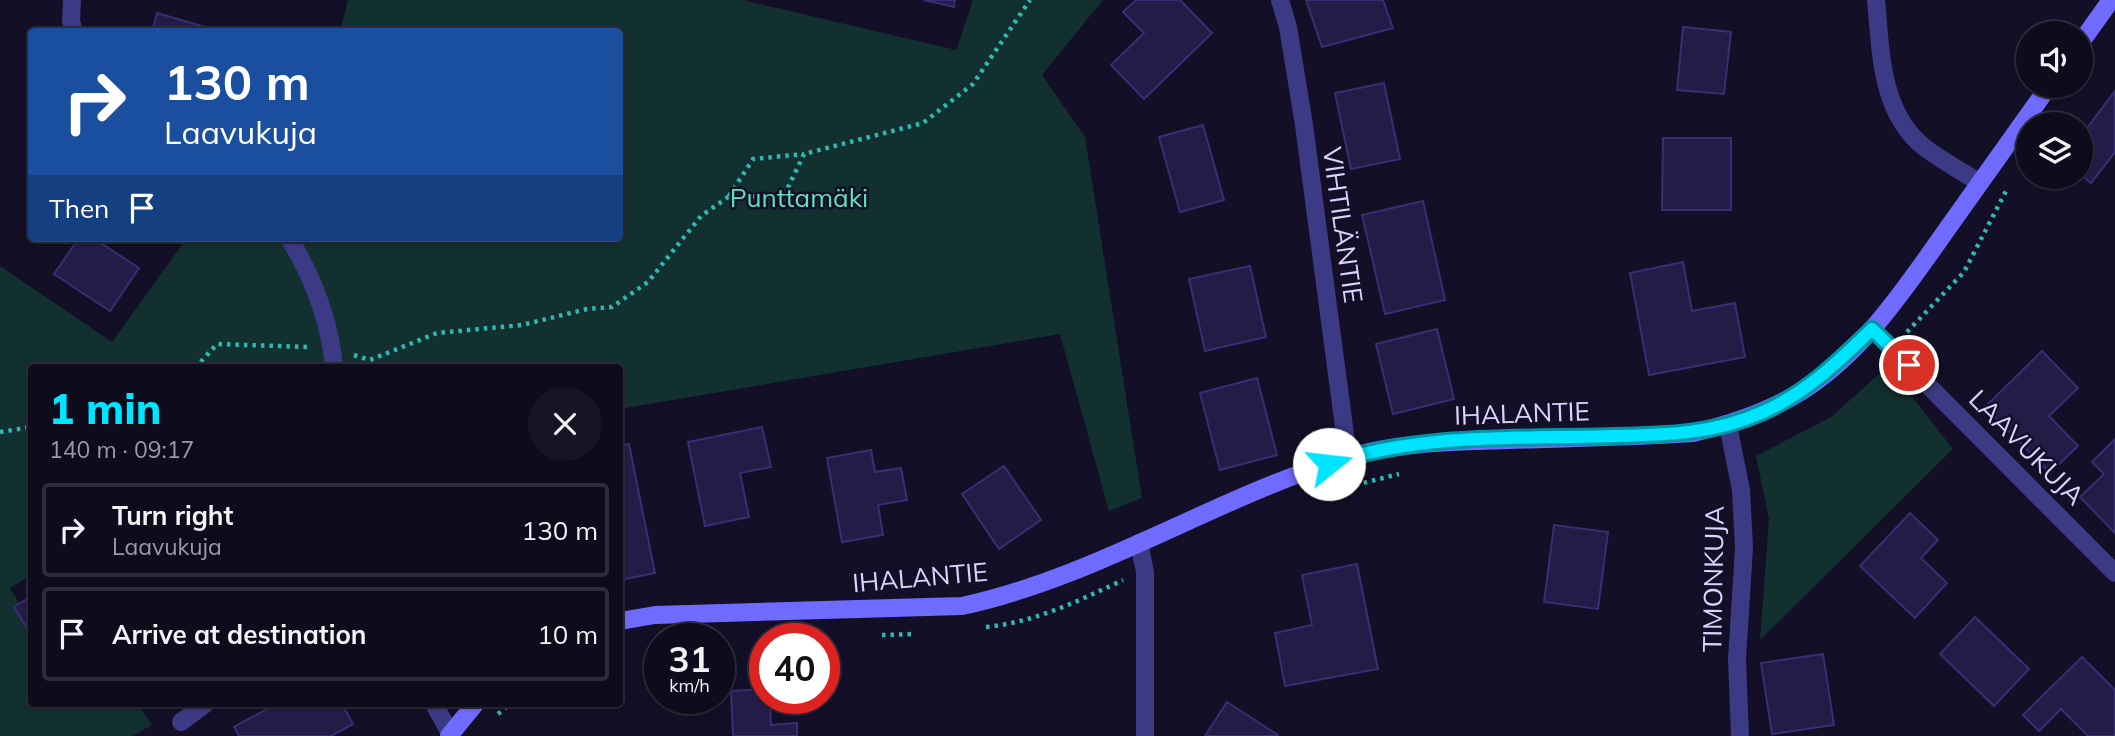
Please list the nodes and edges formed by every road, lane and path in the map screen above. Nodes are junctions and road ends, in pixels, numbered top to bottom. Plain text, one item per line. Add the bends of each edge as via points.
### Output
1 (72, 0) edge
2 (1030, 0) edge
3 (1280, 0) edge
4 (1876, 0) edge
5 (2111, 0) edge
6 (2093, 25) edge
7 (74, 28) edge
8 (2040, 98) edge
9 (804, 154) junction
10 (1994, 162) junction
11 (1980, 183) junction
12 (728, 197) junction
13 (291, 242) edge
14 (1872, 329) junction
15 (1890, 346) junction
16 (332, 348) junction
17 (199, 364) edge
18 (334, 364) edge
19 (1728, 425) junction
20 (28, 428) edge
21 (0, 432) edge
22 (1348, 457) junction
23 (1403, 473) dead end
24 (1329, 492) dead end
25 (1139, 543) junction
26 (1145, 572) junction
27 (2115, 573) edge
28 (623, 621) edge
29 (981, 628) dead end
30 (929, 633) dead end
31 (876, 635) dead end
32 (201, 707) edge
33 (436, 707) edge
34 (473, 707) edge
35 (181, 722) dead end
36 (450, 735) edge
37 (1145, 736) edge
38 (1741, 736) edge

1 - 7 street
2 - 9 path via 973,84 923,123
3 - 22 street, VIHTILÄNTIE via 1304,125
4 - 11 street via 1884,75 1893,106 1923,146
5 - 6 street
8 - 10 street, IHALANTIE
9 - 12 path via 753,159
9 - 12 path via 784,196
10 - 11 street, IHALANTIE
10 - 15 path via 2015,173 1964,272 1913,328
11 - 14 street, IHALANTIE
12 - 16 path via 701,216 648,282 612,307 522,325 437,333 370,360
13 - 16 street via 323,308
14 - 15 street, LAAVUKUJA
14 - 19 street, IHALANTIE via 1804,390
15 - 27 street, LAAVUKUJA
16 - 17 path via 217,344
16 - 18 street
19 - 22 street, IHALANTIE via 1693,433 1446,441
19 - 38 street, TIMONKUJA via 1741,490 1744,548 1737,659
20 - 21 path
22 - 25 street, IHALANTIE via 1205,511
23 - 24 path
25 - 26 street
25 - 28 street, IHALANTIE via 1055,580 962,606 669,614
26 - 29 path via 1057,611
26 - 37 street
30 - 31 path
32 - 35 street
33 - 36 street
34 - 36 street

